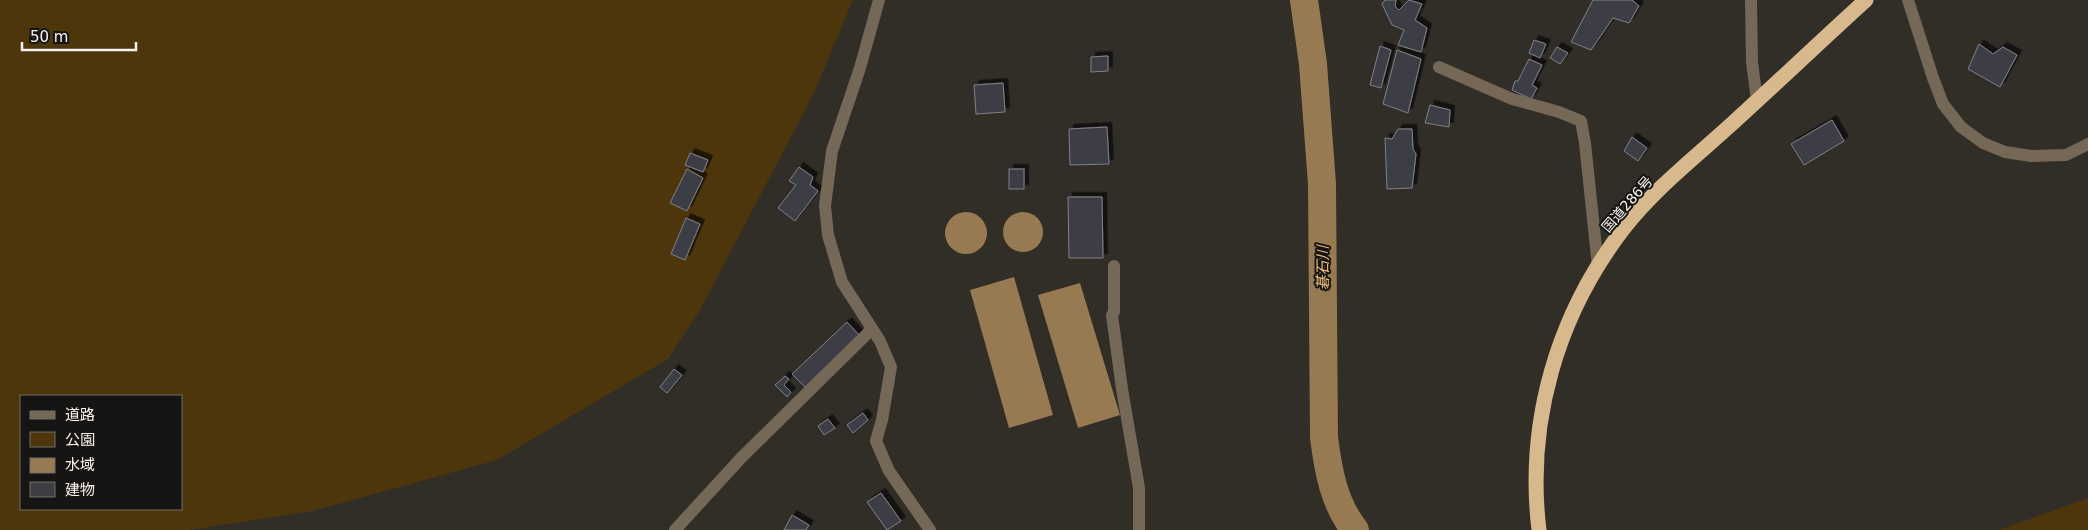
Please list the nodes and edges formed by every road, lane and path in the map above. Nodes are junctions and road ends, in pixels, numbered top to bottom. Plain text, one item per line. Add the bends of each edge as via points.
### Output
1 (879, 0) edge
2 (1751, 0) edge
3 (1866, 0) edge
4 (1908, 0) edge
5 (1438, 67) dead end
6 (1757, 101) junction
7 (2088, 144) edge
8 (1114, 266) dead end
9 (1598, 267) junction
10 (872, 329) junction
11 (675, 530) edge
12 (930, 530) edge
13 (1139, 530) edge
14 (1538, 530) edge

1 - 10 street via 832,151 825,206 828,235 842,282
2 - 6 street via 1752,62
3 - 6 highway, 国道286号
4 - 7 street via 1943,104 1961,127 1984,143 2005,152 2031,156 2066,155
5 - 9 street via 1512,99 1581,121
6 - 9 highway, 国道286号 via 1657,193 1624,228
8 - 13 street via 1112,315 1139,488
9 - 14 highway, 国道286号 via 1574,306 1548,383 1538,432 1535,475
10 - 11 street via 741,458
10 - 12 street via 891,367 876,441 889,471

